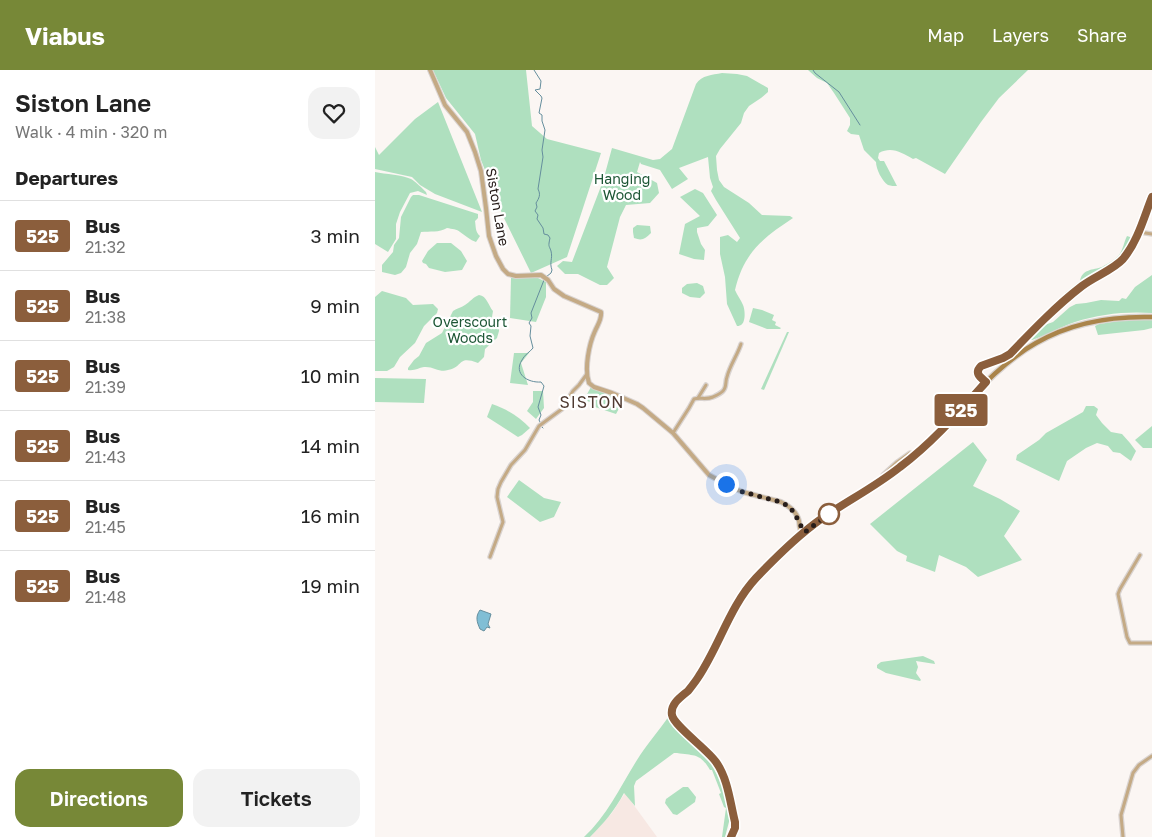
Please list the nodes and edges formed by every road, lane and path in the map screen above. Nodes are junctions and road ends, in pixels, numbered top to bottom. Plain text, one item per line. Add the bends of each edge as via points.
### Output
1 (430, 70) edge
2 (1152, 196) edge
3 (1139, 232) junction
4 (1152, 234) edge
5 (1152, 317) edge
6 (741, 344) dead end
7 (587, 374) junction
8 (986, 382) junction
9 (579, 385) junction
10 (592, 385) junction
11 (705, 385) dead end
12 (698, 398) junction
13 (673, 433) junction
14 (803, 533) junction
15 (1140, 555) dead end
16 (490, 557) dead end
17 (1152, 643) edge
18 (1152, 756) edge
19 (731, 837) edge
20 (1123, 837) edge

1 - 7 street, Siston Lane via 445,105 467,132 475,152 481,171 489,236 499,264 505,272 516,276 538,274 564,296 601,312 591,342
2 - 3 main road
3 - 4 street
3 - 8 main road via 1118,264 1082,286 1010,354 981,366 977,371
5 - 8 main road via 1107,319 1058,332 1015,356
6 - 12 street via 723,390 711,398
7 - 9 street
7 - 10 street
8 - 14 main road via 915,455
9 - 10 street
9 - 16 street via 562,409 539,426 501,482 497,497 503,522
10 - 13 street via 637,404
11 - 12 street
12 - 13 street via 693,399
13 - 14 street via 709,475 743,492 787,504 795,512 799,531
14 - 19 main road via 743,594 701,673 677,701 671,714 716,762 725,778 735,822
15 - 17 street via 1119,594 1130,643
18 - 20 street via 1133,773 1121,815

